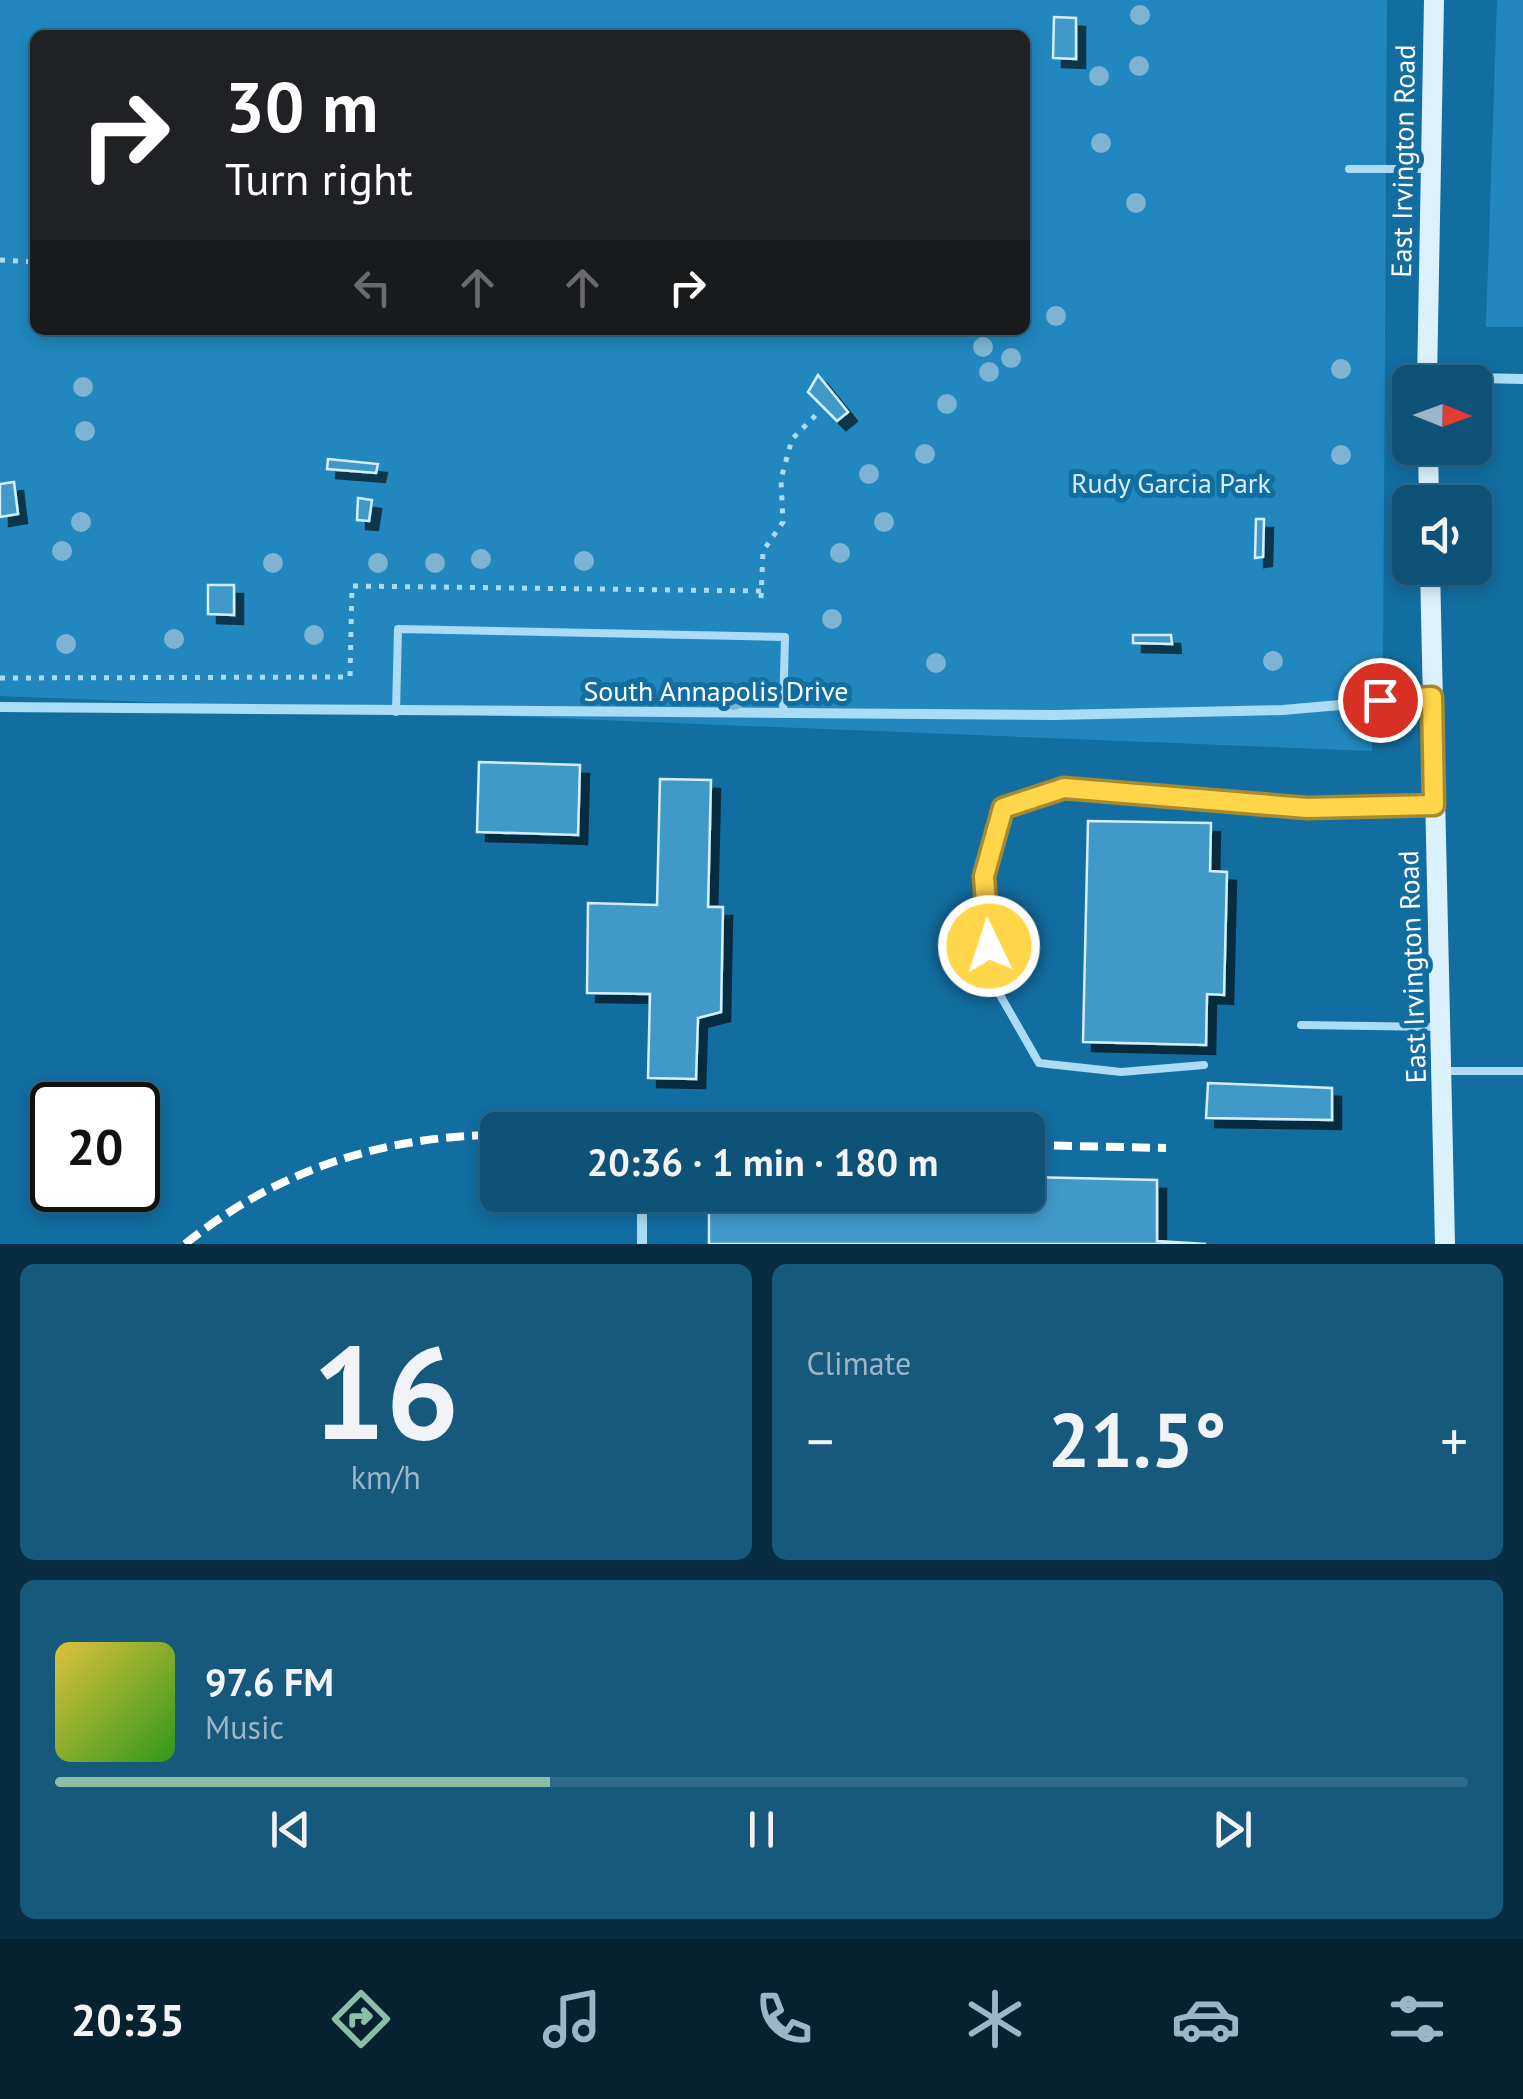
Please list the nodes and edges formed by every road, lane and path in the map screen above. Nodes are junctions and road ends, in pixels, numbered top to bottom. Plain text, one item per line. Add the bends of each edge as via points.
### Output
1 (1434, 0) edge
2 (1348, 169) dead end
3 (1431, 169) junction
4 (0, 260) edge
5 (30, 262) edge
6 (1427, 365) edge
7 (1523, 378) edge
8 (1492, 379) edge
9 (820, 411) dead end
10 (1430, 585) edge
11 (0, 678) edge
12 (1432, 697) junction
13 (0, 707) edge
14 (396, 712) junction
15 (783, 714) junction
16 (1434, 805) junction
17 (1301, 1024) dead end
18 (1442, 1027) junction
19 (1204, 1065) dead end
20 (1444, 1070) junction
21 (1523, 1071) edge
22 (642, 1212) edge
23 (642, 1244) edge
24 (1445, 1244) edge

1 - 3 main road, East Irvington Road
2 - 3 lane
3 - 6 main road, East Irvington Road
4 - 5 path
7 - 8 street
9 - 11 path via 792,439 782,479 783,522 763,551 761,595 352,586 350,677
10 - 12 main road, East Irvington Road
12 - 15 street, South Annapolis Drive via 1245,710
12 - 16 main road, East Irvington Road
13 - 14 street, South Annapolis Drive
14 - 15 street, South Annapolis Drive
14 - 15 lane via 398,629 785,636
16 - 18 main road, East Irvington Road
16 - 19 lane via 1307,808 1064,788 1003,808 984,876 992,981 1039,1064 1121,1072
17 - 18 lane
18 - 20 main road, East Irvington Road
20 - 21 lane
20 - 24 main road, East Irvington Road
22 - 23 street

